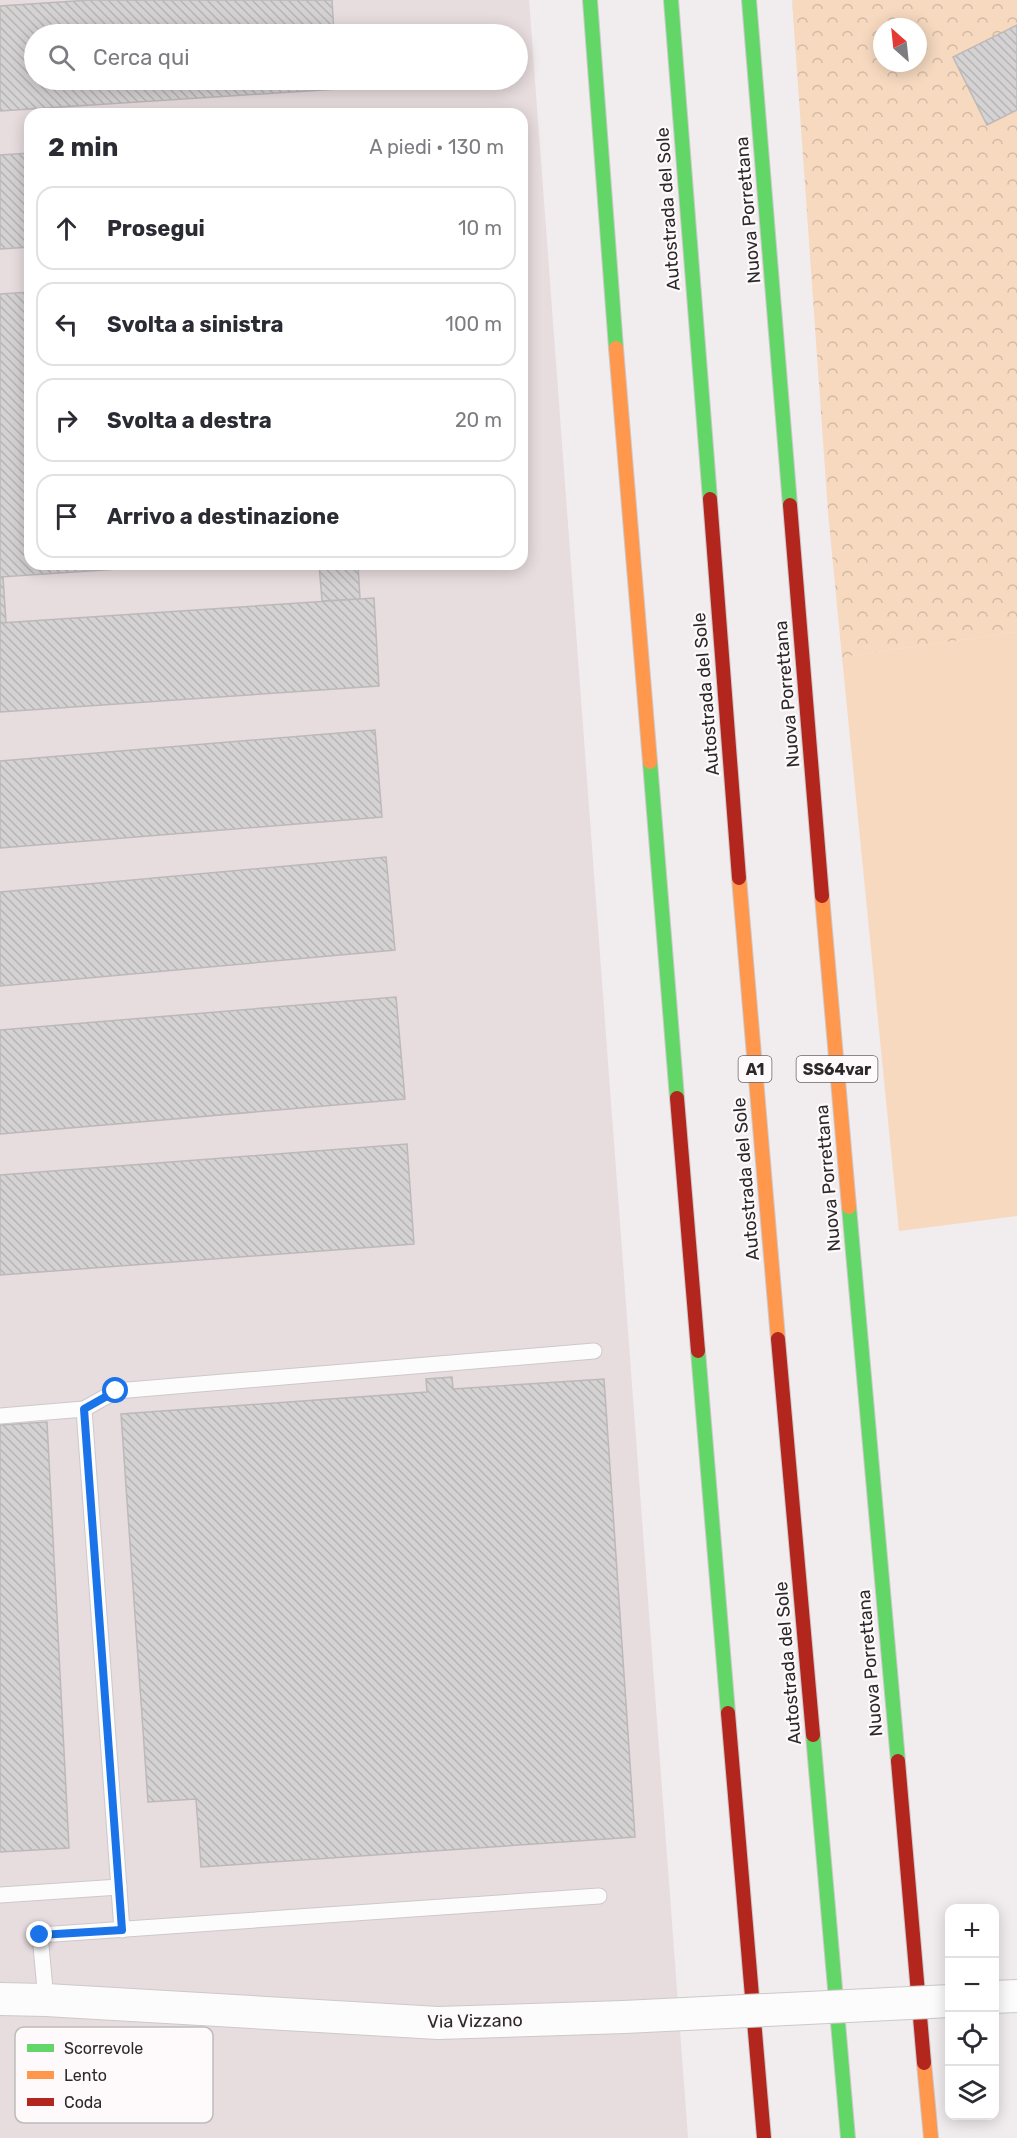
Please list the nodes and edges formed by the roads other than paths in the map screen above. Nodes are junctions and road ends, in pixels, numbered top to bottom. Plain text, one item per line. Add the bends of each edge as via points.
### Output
1 (590, 0) edge
2 (671, 0) edge
3 (749, 0) edge
4 (594, 1351) dead end
5 (84, 1409) junction
6 (0, 1416) edge
7 (119, 1887) junction
8 (0, 1895) edge
9 (599, 1896) dead end
10 (122, 1930) junction
11 (1017, 1996) edge
12 (999, 1998) edge
13 (0, 1999) edge
14 (46, 2000) junction
15 (945, 2001) edge
16 (764, 2138) edge
17 (848, 2138) edge
18 (931, 2138) edge

1 - 16 highway via 604,211
2 - 17 highway, Autostrada del Sole / A1 via 746,965
3 - 18 highway, Nuova Porrettana / SS64var via 814,806
4 - 5 lane via 116,1391
5 - 6 lane
5 - 7 lane
7 - 8 lane
7 - 10 lane
9 - 10 lane
10 - 14 lane via 40,1935
11 - 12 street
13 - 14 street, Via Vizzano
14 - 15 street, Via Vizzano, bridge via 438,2023

